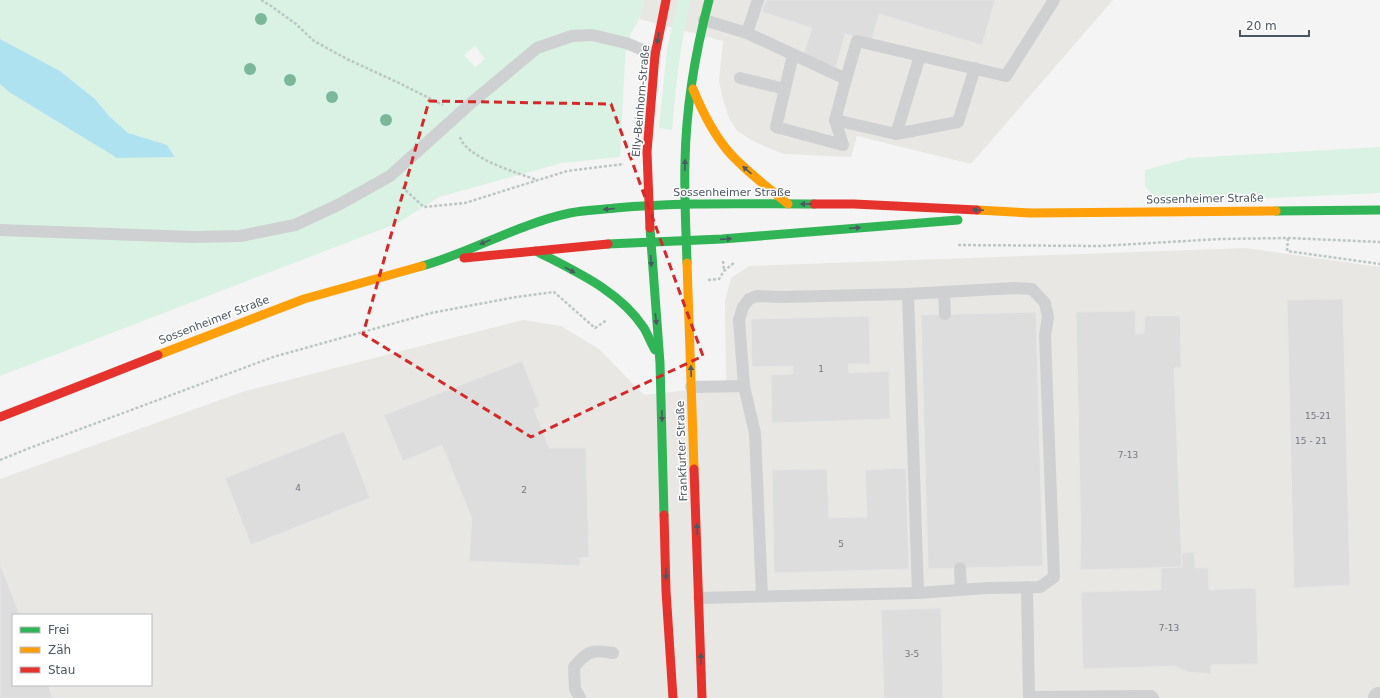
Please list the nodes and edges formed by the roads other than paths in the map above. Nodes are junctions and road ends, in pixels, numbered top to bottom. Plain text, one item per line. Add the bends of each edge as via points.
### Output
1 (666, 0) edge
2 (709, 0) edge
3 (758, 0) edge
4 (1054, 0) edge
5 (704, 20) junction
6 (747, 33) junction
7 (655, 55) junction
8 (793, 55) junction
9 (920, 56) junction
10 (975, 68) junction
11 (740, 78) dead end
12 (846, 79) junction
13 (691, 86) junction
14 (785, 89) junction
15 (835, 120) junction
16 (896, 134) junction
17 (686, 204) junction
18 (788, 204) junction
19 (648, 205) junction
20 (1380, 210) edge
21 (1031, 213) junction
22 (0, 230) edge
23 (687, 240) junction
24 (650, 242) junction
25 (536, 251) junction
26 (442, 260) junction
27 (944, 292) junction
28 (908, 294) junction
29 (945, 314) dead end
30 (660, 363) junction
31 (744, 386) junction
32 (691, 387) junction
33 (0, 417) edge
34 (960, 568) dead end
35 (1027, 587) junction
36 (962, 589) junction
37 (918, 593) junction
38 (762, 596) junction
39 (699, 598) junction
40 (614, 653) dead end
41 (580, 698) edge
42 (673, 698) edge
43 (702, 698) edge
44 (1154, 698) edge

1 -> 7 main road, Elly-Beinhorn-Straße
2 - 5 main road
3 - 6 lane
4 - 10 lane via 1006,76
5 - 6 lane
5 - 13 main road
6 - 8 lane
7 - 19 main road, Elly-Beinhorn-Straße via 650,103
7 - 22 lane via 626,43 592,35 572,36 537,48 390,176 295,225 240,236 193,237
8 - 12 lane
8 - 14 lane
9 - 10 lane
9 - 12 lane via 857,41
9 - 16 lane
10 - 16 lane via 958,122
11 - 14 lane
12 - 15 lane
17 -> 13 main road via 685,162
18 -> 13 main road via 744,168 728,151 704,116
14 - 15 lane via 776,128 843,145
15 - 16 lane
17 - 18 main road, Sossenheimer Straße
17 - 19 main road, Sossenheimer Straße
17 - 23 main road, Frankfurter Straße
21 -> 18 main road, Sossenheimer Straße via 854,204
19 - 24 main road, Frankfurter Straße
19 -> 26 main road, Sossenheimer Straße via 547,219
20 - 21 main road, Sossenheimer Straße
23 -> 21 main road, Sossenheimer Straße
23 - 24 main road, Sossenheimer Straße
32 -> 23 main road, Frankfurter Straße
24 - 25 main road, Sossenheimer Straße
24 -> 30 main road, Frankfurter Straße
25 - 26 main road, Sossenheimer Straße
25 -> 30 main road via 588,280 632,313 643,326
26 - 33 main road, Sossenheimer Straße via 304,299
27 - 28 lane
27 - 29 lane
27 - 35 lane via 1032,289 1045,303 1048,317 1045,336 1054,577 1040,587
28 - 31 lane via 757,296 749,299 739,320
28 - 37 lane via 917,380
30 -> 42 main road, Frankfurter Straße via 666,591
31 - 32 lane
31 - 38 lane via 755,433
39 -> 32 main road, Frankfurter Straße
34 - 36 lane
35 - 36 lane
35 - 44 lane via 1029,697
36 - 37 lane
37 - 38 lane
38 - 39 lane
43 -> 39 main road, Frankfurter Straße
40 - 41 lane via 600,650 583,655 574,667 575,689

